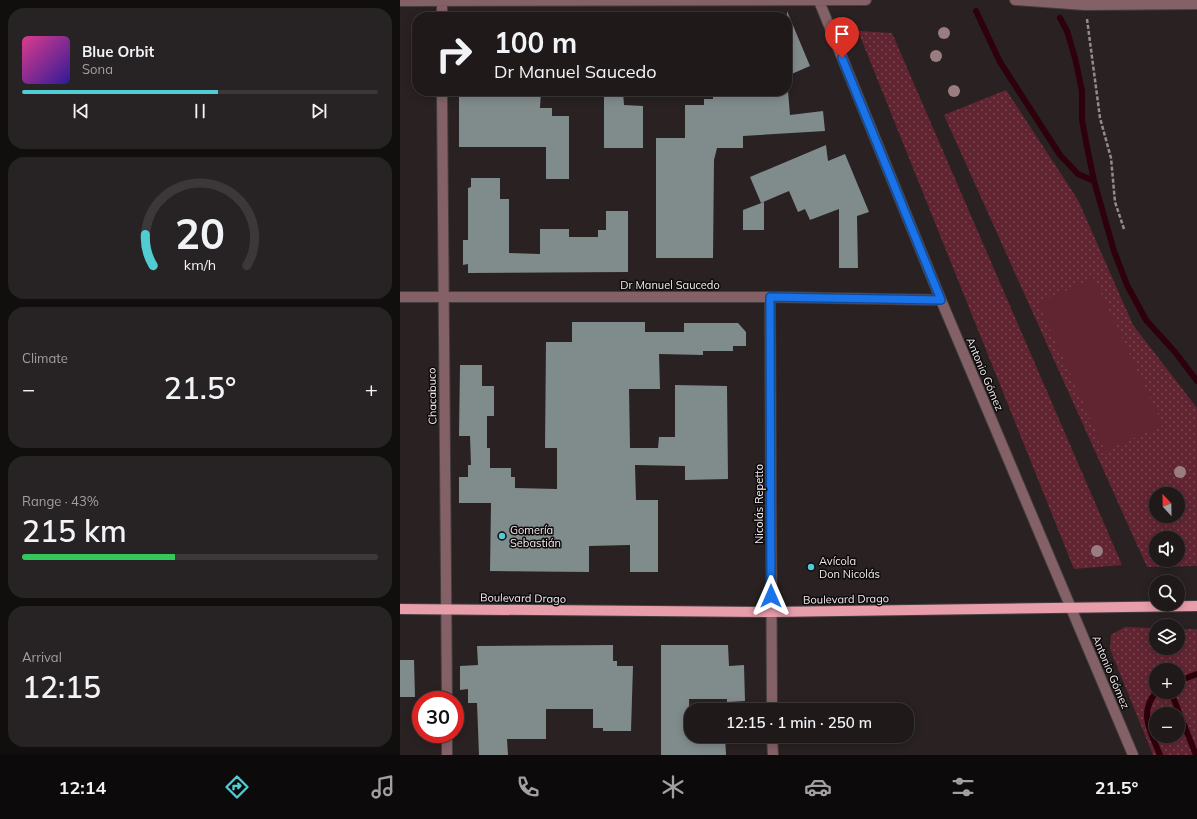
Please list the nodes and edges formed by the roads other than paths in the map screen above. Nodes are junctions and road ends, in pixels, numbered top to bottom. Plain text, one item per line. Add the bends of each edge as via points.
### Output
1 (400, 0) edge
2 (442, 0) edge
3 (866, 0) edge
4 (1015, 0) edge
5 (819, 1) edge
6 (1197, 4) edge
7 (442, 12) edge
8 (442, 96) edge
9 (400, 297) edge
10 (443, 297) junction
11 (770, 297) junction
12 (941, 300) junction
13 (1197, 606) edge
14 (400, 609) edge
15 (447, 609) junction
16 (1071, 609) junction
17 (771, 612) junction
18 (447, 691) edge
19 (772, 703) edge
20 (447, 743) edge
21 (772, 743) edge
22 (447, 755) edge
23 (772, 755) edge
24 (1133, 755) edge

1 - 2 street
2 - 5 street
2 - 7 street
3 - 5 street
4 - 6 street via 1085,5
5 - 12 street, Antonio Gómez
8 - 10 street, Chacabuco
9 - 10 street, Dr Manuel Saucedo
10 - 11 street, Dr Manuel Saucedo
10 - 15 street, Chacabuco
11 - 12 street, Dr Manuel Saucedo
11 - 17 street, Nicolás Repetto
12 - 16 street, Antonio Gómez
13 - 16 main road, Boulevard Drago
14 - 15 main road, Boulevard Drago
15 - 17 main road, Boulevard Drago
15 - 18 street, Chacabuco
16 - 17 main road, Boulevard Drago
16 - 24 street, Antonio Gómez
17 - 19 street, Nicolás Repetto
20 - 22 street
21 - 23 street

